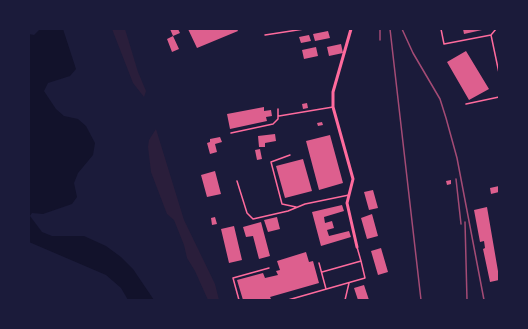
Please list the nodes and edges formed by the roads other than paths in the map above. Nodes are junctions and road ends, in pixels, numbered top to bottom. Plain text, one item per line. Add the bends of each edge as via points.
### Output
1 (304, 29) edge
2 (351, 29) edge
3 (441, 29) edge
4 (496, 29) edge
5 (266, 35) dead end
6 (491, 35) junction
7 (499, 73) edge
8 (499, 97) edge
9 (466, 104) dead end
10 (334, 107) junction
11 (278, 109) dead end
12 (279, 116) junction
13 (231, 132) dead end
14 (290, 155) dead end
15 (237, 181) dead end
16 (349, 195) junction
17 (296, 207) junction
18 (357, 247) joint
19 (361, 261) junction
20 (319, 263) dead end
21 (269, 268) dead end
22 (322, 272) junction
23 (350, 283) junction
24 (326, 289) junction
25 (239, 300) edge
26 (288, 300) edge
27 (345, 300) edge

1 - 5 lane
2 - 10 street via 335,86
3 - 6 lane via 444,44
4 - 6 lane
6 - 7 lane
8 - 9 lane
10 - 12 lane
10 - 16 street via 353,179
11 - 12 lane
12 - 13 lane via 273,124
14 - 17 lane via 271,162 282,204
15 - 17 lane via 247,213 253,219
16 - 17 lane
16 - 18 street via 347,203
18 - 19 lane
19 - 22 lane
19 - 23 lane via 365,278
20 - 22 lane
21 - 25 lane via 233,278
22 - 24 lane
23 - 24 lane
23 - 27 lane
24 - 26 lane

